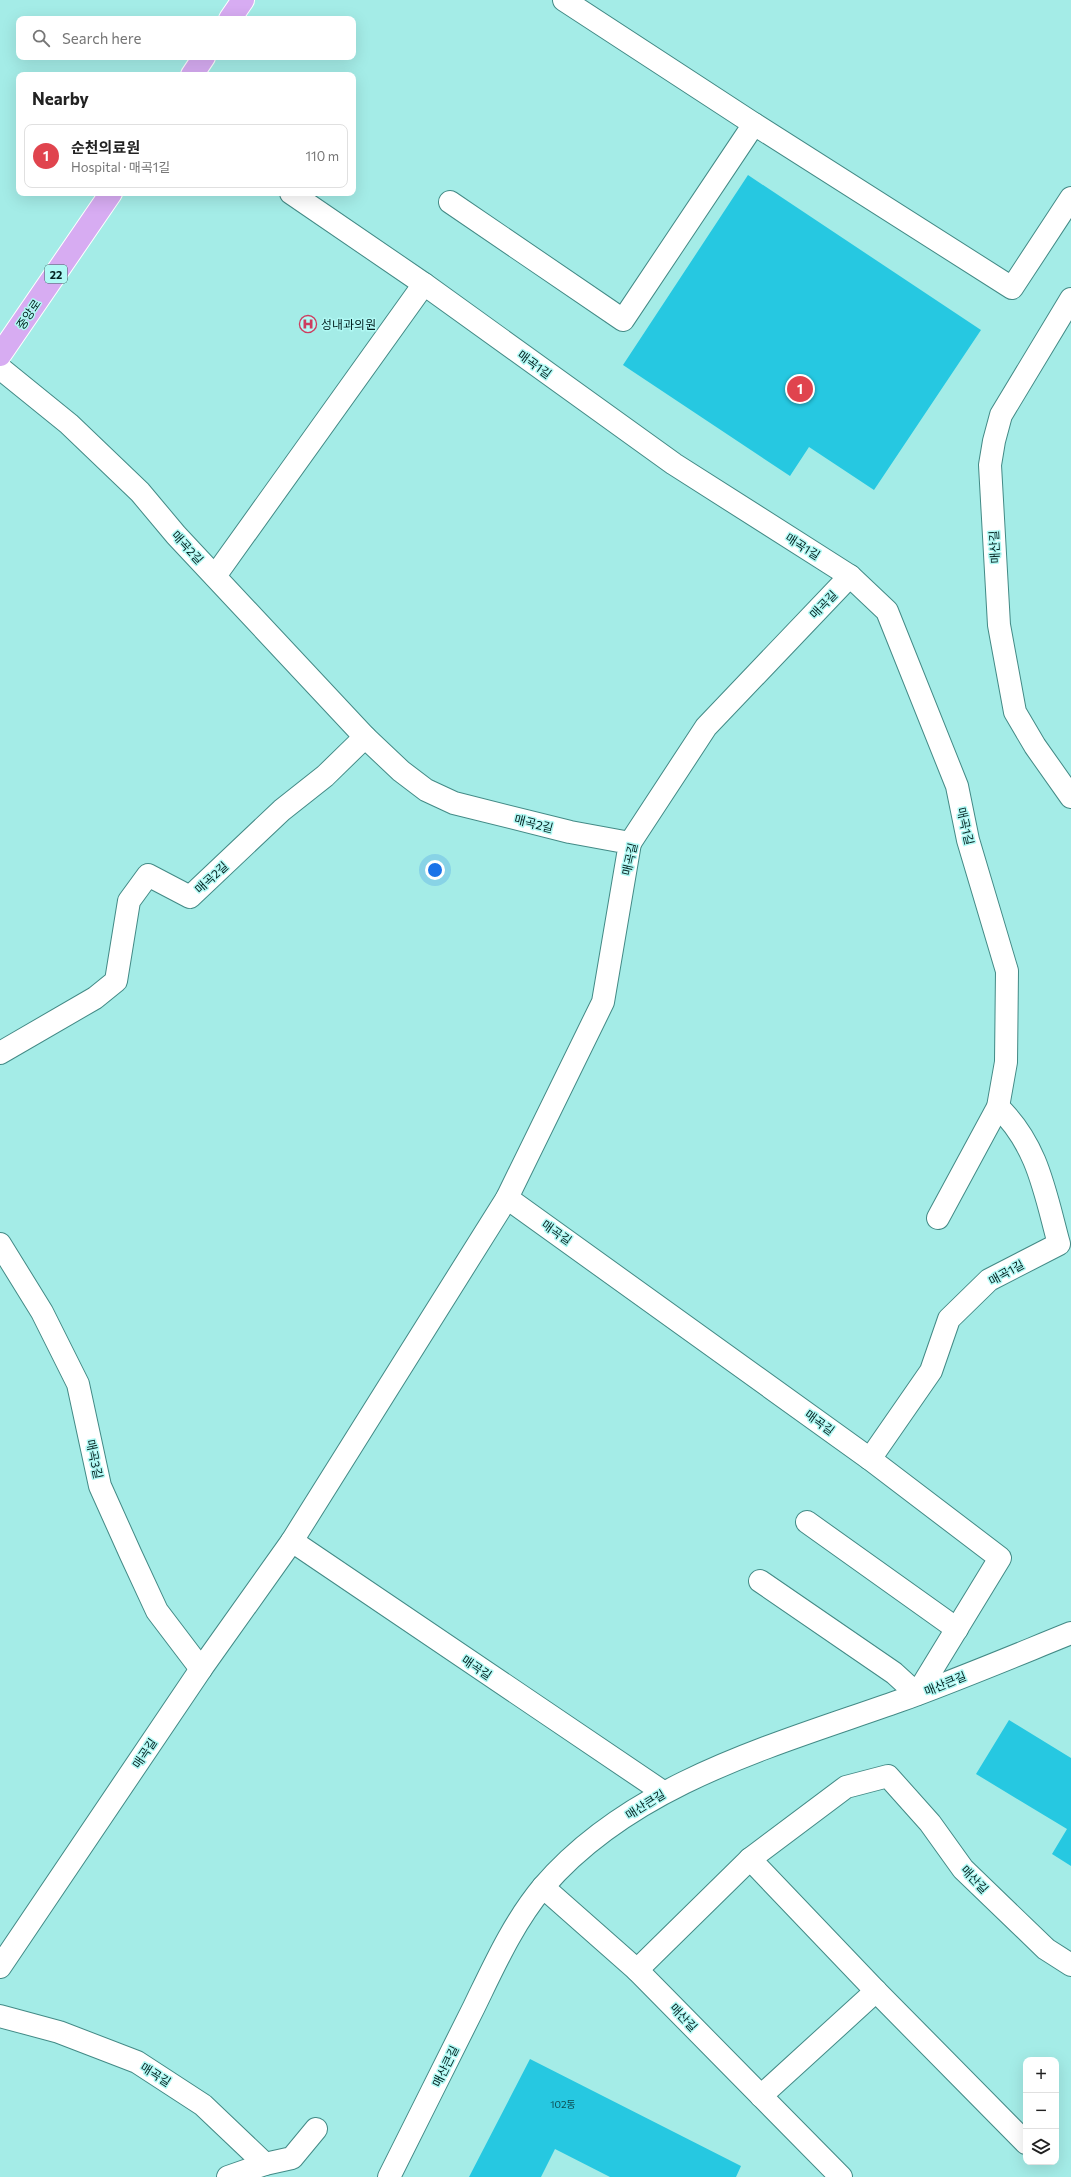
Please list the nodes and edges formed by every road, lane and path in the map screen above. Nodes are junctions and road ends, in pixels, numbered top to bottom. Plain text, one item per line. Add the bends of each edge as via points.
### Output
1 (243, 0) edge
2 (564, 0) edge
3 (232, 16) edge
4 (202, 60) edge
5 (194, 72) edge
6 (754, 124) junction
7 (109, 196) edge
8 (295, 196) edge
9 (1071, 198) edge
10 (450, 202) dead end
11 (424, 284) junction
12 (1071, 299) edge
13 (0, 355) edge
14 (0, 368) edge
15 (215, 576) junction
16 (850, 576) junction
17 (365, 738) junction
18 (1071, 797) edge
19 (630, 843) junction
20 (0, 1053) edge
21 (998, 1106) junction
22 (507, 1198) junction
23 (938, 1218) dead end
24 (0, 1244) edge
25 (870, 1459) junction
26 (807, 1522) dead end
27 (292, 1541) junction
28 (760, 1581) dead end
29 (957, 1629) junction
30 (1071, 1633) edge
31 (201, 1669) junction
32 (917, 1694) junction
33 (662, 1792) junction
34 (750, 1859) junction
35 (543, 1887) junction
36 (1071, 1965) edge
37 (0, 1967) edge
38 (637, 1970) junction
39 (876, 1991) junction
40 (0, 2016) edge
41 (761, 2096) junction
42 (316, 2130) dead end
43 (1023, 2140) edge
44 (265, 2164) junction
45 (228, 2177) edge
46 (389, 2177) edge
47 (841, 2177) edge

1 - 3 main road
2 - 6 street
4 - 5 main road
6 - 9 street via 1012,288
6 - 10 street via 623,320
7 - 13 main road, 중앙로 / 22
8 - 11 street, 매곡1길
11 - 15 street
11 - 16 street, 매곡1길 via 674,464
12 - 18 street, 매산길 via 1001,415 990,465 999,625 1015,712 1035,746
14 - 15 street, 매곡2길 via 70,424 140,492
15 - 17 street, 매곡2길
16 - 19 street, 매곡길 via 706,727
16 - 21 street, 매곡1길 via 887,611 958,786 968,840 1007,971 1006,1062
17 - 19 street, 매곡2길 via 426,790 454,803 570,832
17 - 20 street, 매곡2길 via 326,776 282,810 190,897 148,875 129,901 116,981 95,998
19 - 22 street, 매곡길 via 603,1002
21 - 23 street, 매곡1길
21 - 25 street, 매곡1길 via 1014,1122 1026,1140 1042,1179 1059,1244 989,1280 949,1319 931,1371
22 - 25 street, 매곡길
22 - 27 street, 매곡길
24 - 31 street, 매곡3길 via 42,1312 78,1384 100,1486 157,1611
25 - 29 street, 매곡길 via 1000,1558
26 - 29 street
27 - 31 street, 매곡길
27 - 33 street, 매곡길
28 - 32 street via 894,1673
29 - 32 street, 매곡길
30 - 32 street, 매산큰길
31 - 37 street, 매곡길
32 - 33 street, 매산큰길 via 749,1754
33 - 35 street, 매산큰길 via 613,1824 581,1850
34 - 36 street, 매산길 via 846,1787 888,1776 930,1823 964,1869 1046,1949
34 - 38 street, 매산길
34 - 39 street
35 - 38 street
35 - 46 street, 매산큰길 via 512,1929
38 - 41 street, 매산길
39 - 41 street
39 - 43 street
40 - 44 street, 매곡길 via 59,2032 137,2062 203,2105
41 - 47 street, 매산길
42 - 44 street via 292,2158
44 - 45 street

